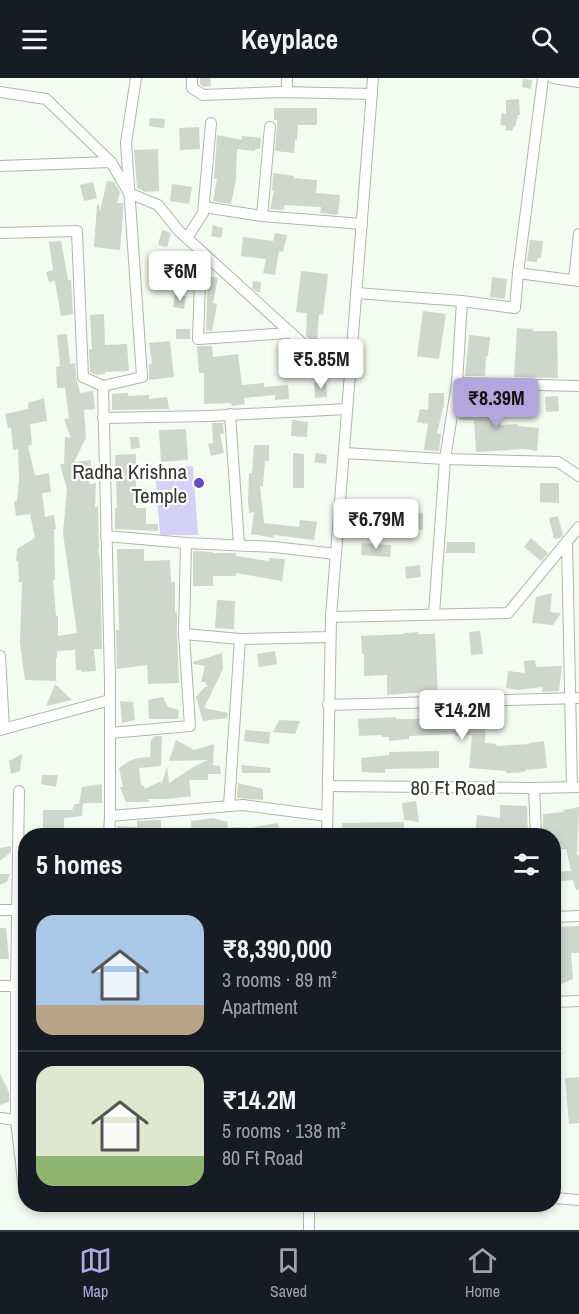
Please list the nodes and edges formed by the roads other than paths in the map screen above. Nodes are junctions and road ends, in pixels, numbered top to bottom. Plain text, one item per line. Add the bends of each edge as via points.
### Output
1 (136, 78) edge
2 (192, 78) edge
3 (287, 78) edge
4 (373, 78) edge
5 (543, 78) edge
6 (553, 78) edge
7 (579, 82) edge
8 (0, 92) edge
9 (287, 92) junction
10 (372, 94) junction
11 (211, 123) dead end
12 (270, 127) dead end
13 (111, 162) junction
14 (0, 166) edge
15 (129, 193) junction
16 (204, 207) junction
17 (262, 216) junction
18 (362, 224) junction
19 (0, 233) edge
20 (579, 234) edge
21 (187, 238) junction
22 (201, 251) junction
23 (518, 273) junction
24 (576, 280) edge
25 (356, 293) junction
26 (462, 301) junction
27 (290, 333) junction
28 (351, 362) junction
29 (457, 383) junction
30 (102, 386) junction
31 (579, 386) edge
32 (347, 409) junction
33 (230, 414) junction
34 (103, 418) junction
35 (344, 453) junction
36 (445, 459) junction
37 (579, 476) edge
38 (579, 527) edge
39 (106, 536) junction
40 (567, 541) junction
41 (186, 543) junction
42 (239, 545) junction
43 (336, 554) junction
44 (434, 614) junction
45 (331, 617) junction
46 (184, 634) junction
47 (329, 638) junction
48 (240, 639) junction
49 (0, 656) edge
50 (575, 698) edge
51 (110, 700) junction
52 (328, 705) junction
53 (2, 729) edge
54 (110, 733) junction
55 (327, 786) junction
56 (576, 787) edge
57 (534, 788) junction
58 (19, 792) dead end
59 (230, 806) junction
60 (110, 816) junction
61 (327, 816) junction
62 (20, 828) edge
63 (109, 828) edge
64 (327, 828) edge
65 (536, 828) edge
66 (0, 909) edge
67 (18, 910) edge
68 (579, 916) edge
69 (561, 917) edge
70 (18, 961) edge
71 (0, 986) edge
72 (16, 986) junction
73 (579, 1001) edge
74 (561, 1002) edge
75 (0, 1118) edge
76 (16, 1120) junction
77 (18, 1137) edge
78 (561, 1199) edge
79 (579, 1200) edge
80 (309, 1212) edge
81 (309, 1230) edge

1 - 15 street via 126,143
2 - 9 street via 192,88 203,95
3 - 9 street
4 - 10 street
5 - 23 street
6 - 7 street
8 - 13 street via 46,99
9 - 10 street
10 - 18 street
11 - 16 street
12 - 17 street
13 - 14 street
13 - 15 street
15 - 21 street via 158,205
15 - 30 street via 142,377
16 - 17 street
16 - 21 street
17 - 18 street
18 - 25 street
19 - 30 street via 77,231 83,377
20 - 24 street
21 - 22 street
22 - 27 street
22 - 27 street via 198,339
23 - 24 street
23 - 26 street via 515,308
25 - 26 street
25 - 28 street
26 - 29 street
27 - 28 street via 324,363
28 - 32 street
29 - 31 street
29 - 36 street
30 - 34 street
32 - 33 street
32 - 35 street
33 - 34 street
33 - 42 street
34 - 39 street
35 - 36 street
35 - 43 street
36 - 37 street via 558,462
36 - 44 street
38 - 40 street
39 - 41 street
39 - 51 street
40 - 44 street via 508,613
40 - 50 street
41 - 42 street
41 - 46 street
42 - 43 street
43 - 45 street
44 - 45 street
45 - 47 street
46 - 48 street
46 - 54 street via 190,726
47 - 48 street
47 - 52 street
48 - 59 street
49 - 53 street
50 - 52 street
50 - 56 street
51 - 53 street
51 - 54 street
52 - 55 street
54 - 60 street
55 - 57 street, 80 Ft Road
55 - 61 street
56 - 57 street, 80 Ft Road
57 - 65 street
58 - 62 street
59 - 60 street
59 - 61 street
60 - 63 street
61 - 64 street
66 - 67 street
68 - 69 street
70 - 72 street
71 - 72 street
72 - 76 street
73 - 74 street
75 - 76 street
76 - 77 street
78 - 79 street
80 - 81 street

